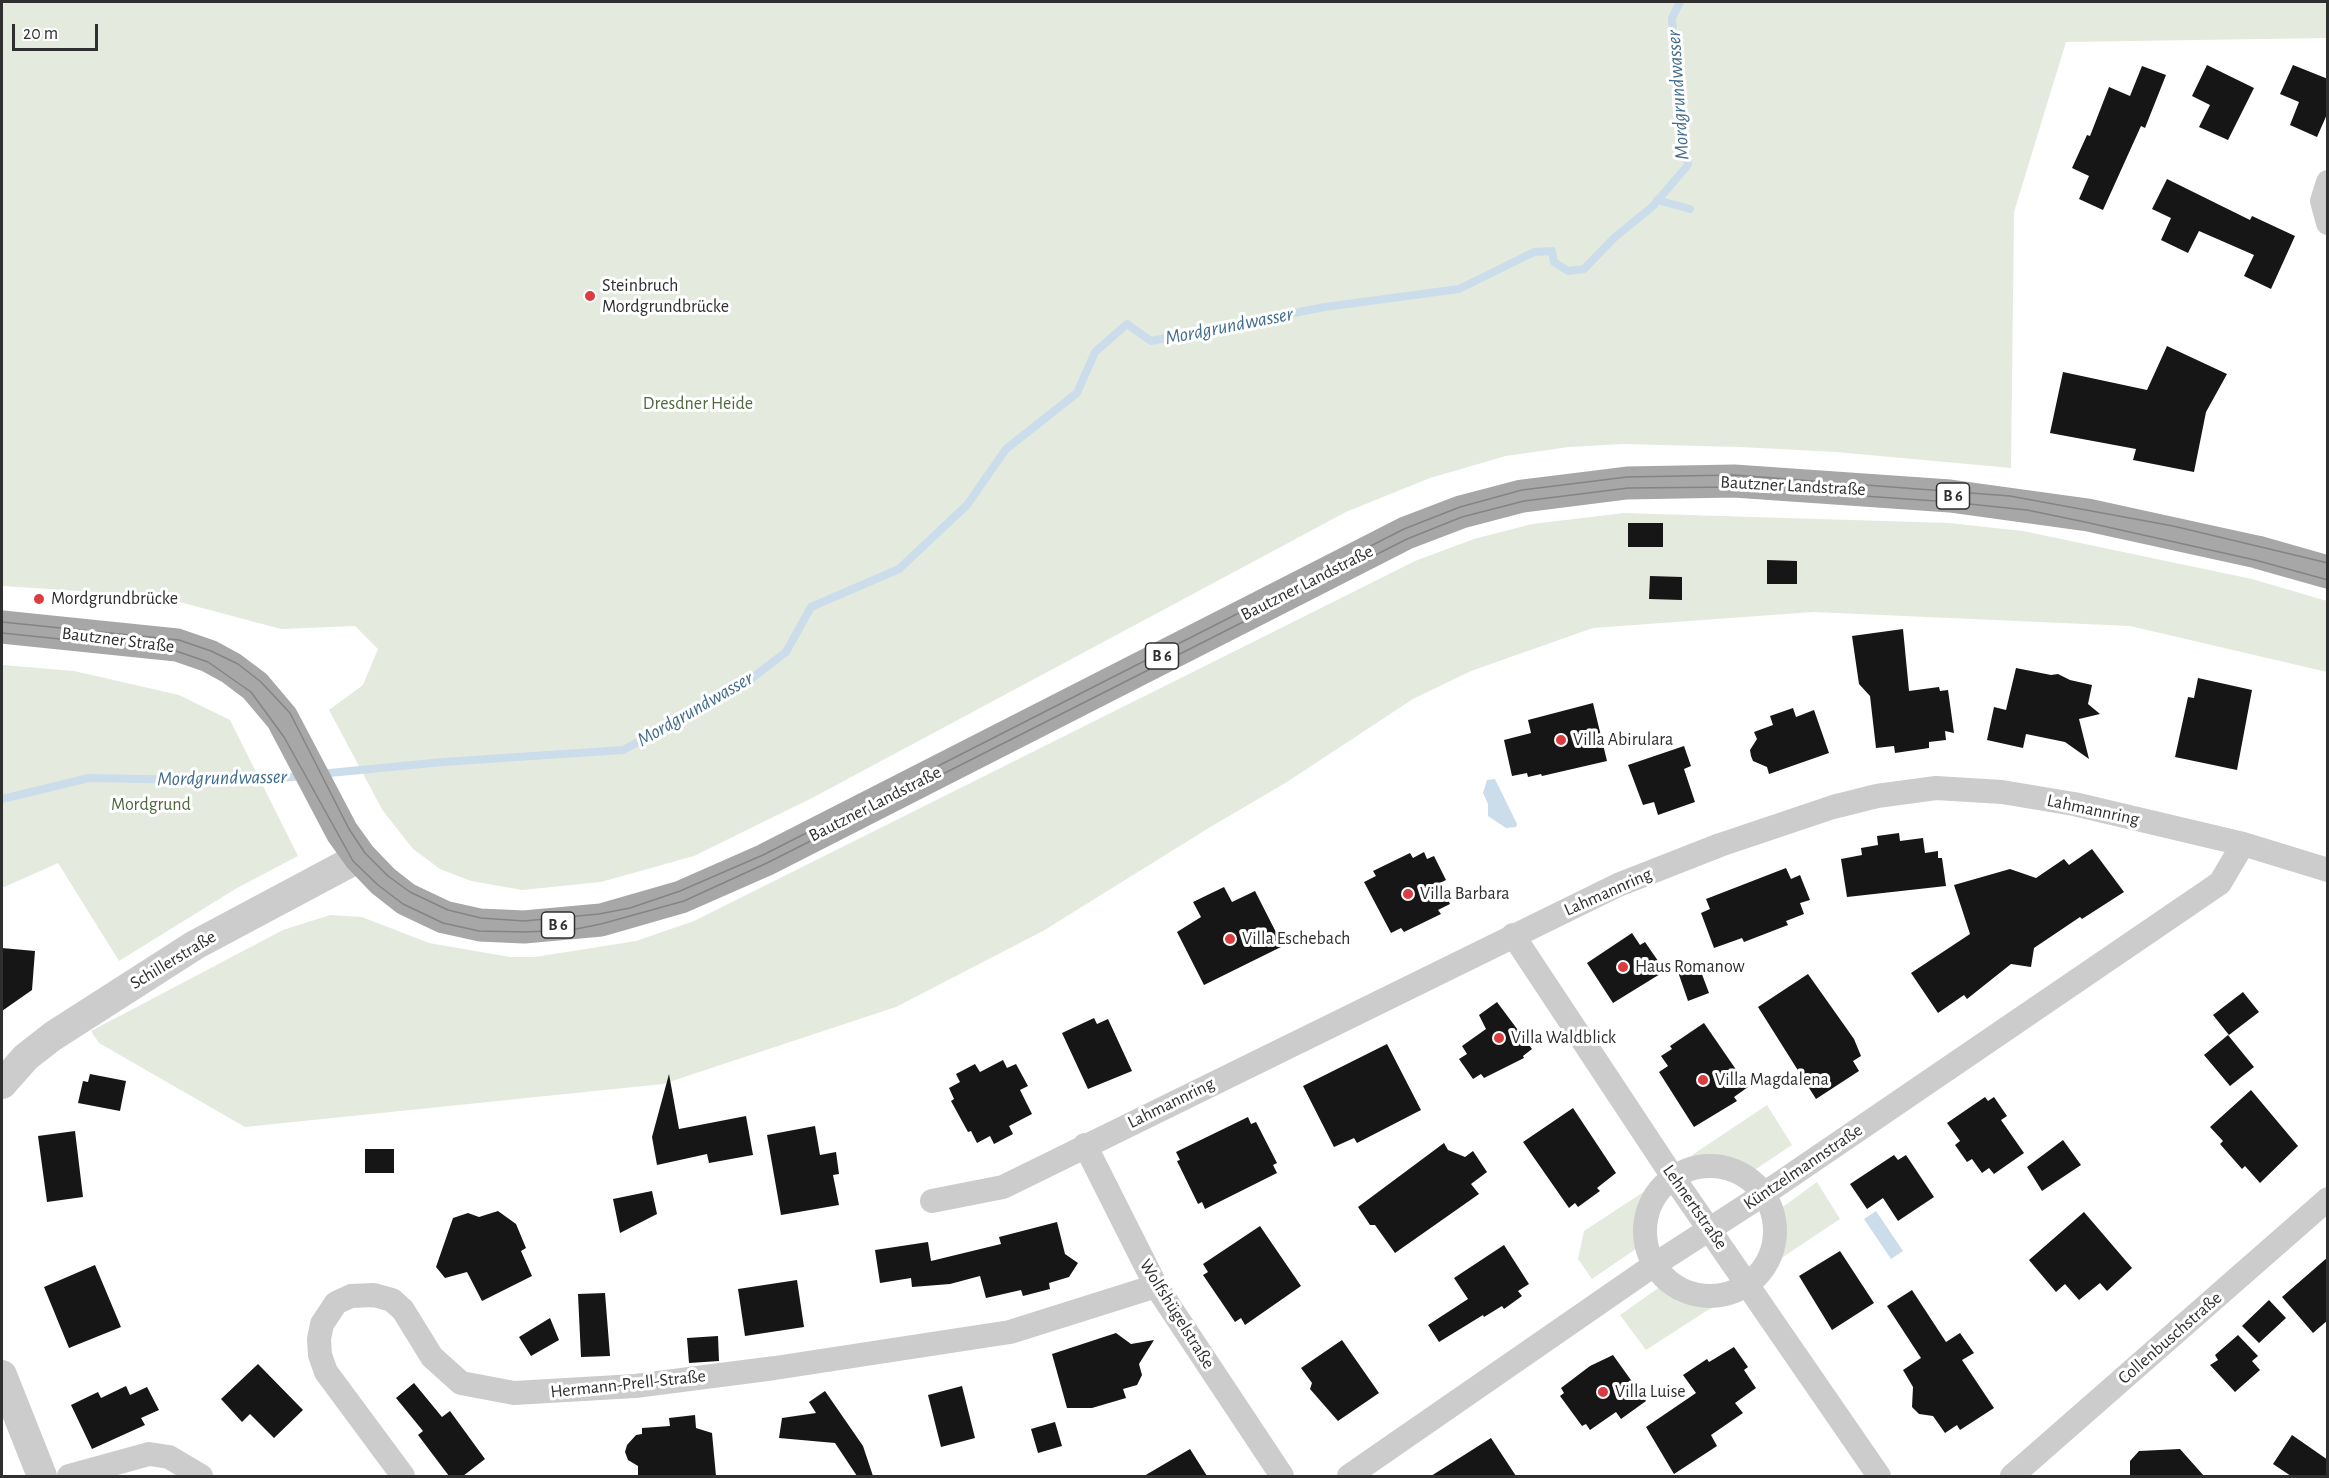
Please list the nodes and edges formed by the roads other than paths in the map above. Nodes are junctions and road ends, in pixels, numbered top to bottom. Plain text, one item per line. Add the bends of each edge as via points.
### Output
1 (2328, 182) edge
2 (2328, 223) edge
3 (2328, 572) edge
4 (2, 627) edge
5 (2243, 844) junction
6 (351, 845) junction
7 (2328, 870) edge
8 (1513, 935) junction
9 (2, 1084) edge
10 (1085, 1145) junction
11 (1673, 1177) junction
12 (1764, 1194) junction
13 (2328, 1199) edge
14 (932, 1200) dead end
15 (1710, 1227) junction
16 (1654, 1265) junction
17 (1749, 1283) junction
18 (1156, 1286) junction
19 (2, 1375) edge
20 (42, 1476) edge
21 (69, 1476) edge
22 (201, 1476) edge
23 (402, 1476) edge
24 (1282, 1476) edge
25 (1349, 1476) edge
26 (1879, 1476) edge
27 (2012, 1476) edge

1 - 2 street via 2322,201
3 - 6 main road, Bautzner Landstraße / B 6 via 2257,552 2088,515 1962,497 1734,481 1572,488 1461,512 1406,533 765,860 681,897 630,913 571,924 480,925 444,917 406,899 383,881
4 - 6 main road, Bautzner Straße / B 6 via 146,641 194,650 231,668 255,686 282,718
5 - 7 street, Lahmannring
5 - 8 street, Lahmannring via 2074,804 2002,792 1936,788 1833,807 1720,845 1618,885
5 - 12 street, Küntzelmannstraße via 2220,883
6 - 9 street, Schillerstraße via 72,1023 26,1057
8 - 10 street, Lahmannring
8 - 11 street, Lehnertstraße
10 - 14 street, Lahmannring via 1003,1187
10 - 18 street, Wolfshügelstraße
11 - 12 street via 1697,1167 1722,1167 1738,1172
11 - 15 street, Lehnertstraße
11 - 16 street via 1658,1191 1649,1208 1646,1247
12 - 15 street, Küntzelmannstraße
12 - 17 street via 1773,1217 1774,1242 1765,1265
13 - 27 street, Collenbuschstraße
15 - 16 street, Küntzelmannstraße
15 - 17 street, Lehnertstraße
16 - 17 street via 1668,1281 1687,1292 1729,1293
16 - 25 street, Küntzelmannstraße
17 - 26 street, Lehnertstraße
18 - 23 street, Hermann-Prell-Straße via 1011,1332 635,1386 514,1393 461,1383 432,1357 403,1310 392,1300 374,1295 351,1296 336,1303 322,1324 320,1354 326,1372
18 - 24 street, Wolfshügelstraße
19 - 20 street
21 - 22 street via 149,1454 169,1457

